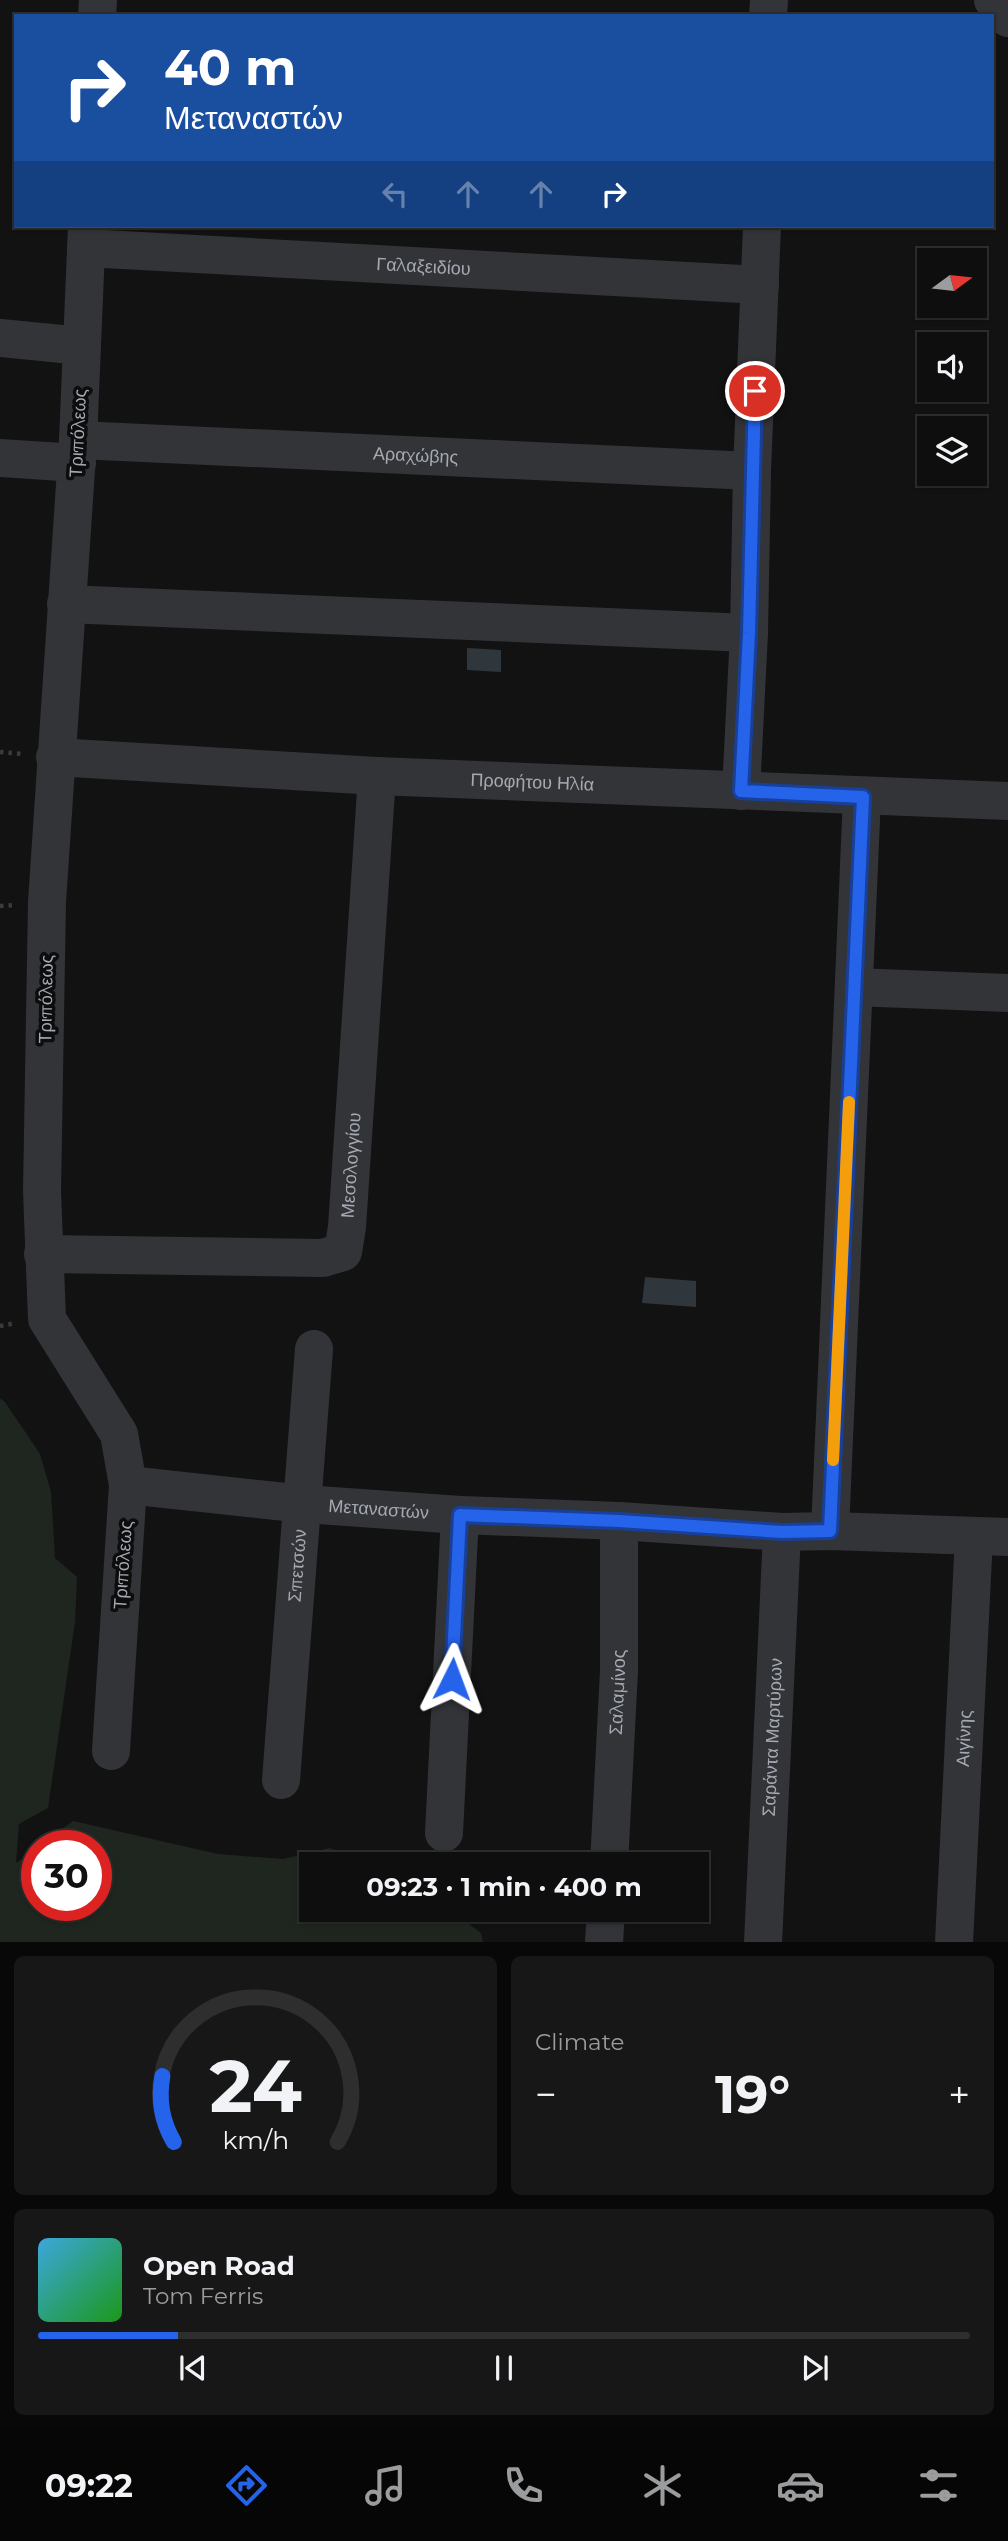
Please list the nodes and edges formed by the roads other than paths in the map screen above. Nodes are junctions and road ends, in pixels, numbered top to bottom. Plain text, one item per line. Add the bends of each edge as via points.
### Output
1 (993, 0) edge
2 (1008, 18) edge
3 (762, 228) edge
4 (86, 237) edge
5 (760, 285) junction
6 (0, 338) edge
7 (82, 346) junction
8 (77, 451) junction
9 (0, 458) edge
10 (751, 471) junction
11 (66, 604) junction
12 (749, 633) junction
13 (55, 757) junction
14 (377, 776) junction
15 (741, 791) junction
16 (863, 797) junction
17 (1008, 801) edge
18 (854, 987) junction
19 (1008, 993) edge
20 (43, 1254) junction
21 (314, 1349) dead end
22 (128, 1485) junction
23 (304, 1504) junction
24 (460, 1515) junction
25 (619, 1521) junction
26 (830, 1531) junction
27 (782, 1532) junction
28 (991, 1536) edge
29 (111, 1751) dead end
30 (281, 1780) dead end
31 (444, 1833) dead end
32 (610, 1852) edge
33 (605, 1922) edge
34 (604, 1942) edge
35 (763, 1942) edge
36 (954, 1942) edge

1 - 2 street
3 - 5 street
4 - 5 street, Γαλαξειδίου
4 - 7 street, Τριπόλεως
5 - 10 street
6 - 7 street
7 - 8 street, Τριπόλεως
8 - 9 street, Αραχώβης
8 - 10 street, Αραχώβης
8 - 11 street, Τριπόλεως
10 - 12 street
11 - 12 street
11 - 13 street, Τριπόλεως
12 - 15 street
13 - 14 street, Προφήτου Ηλία
13 - 20 street, Τριπόλεως via 47,902
14 - 15 street, Προφήτου Ηλία
14 - 20 street, Μεσολογγίου via 343,1252 323,1258
15 - 16 street, Προφήτου Ηλία
16 - 17 street, Προφήτου Ηλία
16 - 18 street
18 - 19 street
18 - 26 street
20 - 22 street, Τριπόλεως via 47,1319 119,1434
21 - 23 street, Σπετσών
22 - 23 street, Μεταναστών
22 - 29 street, Τριπόλεως
23 - 24 street, Μεταναστών
23 - 30 street, Σπετσών
24 - 25 street, Μεταναστών
24 - 31 street
25 - 27 street, Μεταναστών
25 - 32 street, Σαλαμίνος via 619,1671
26 - 27 street, Μεταναστών
26 - 28 street, Μεταναστών
27 - 35 street, Σαράντα Μαρτύρων
28 - 36 street, Αιγίνης
33 - 34 street

